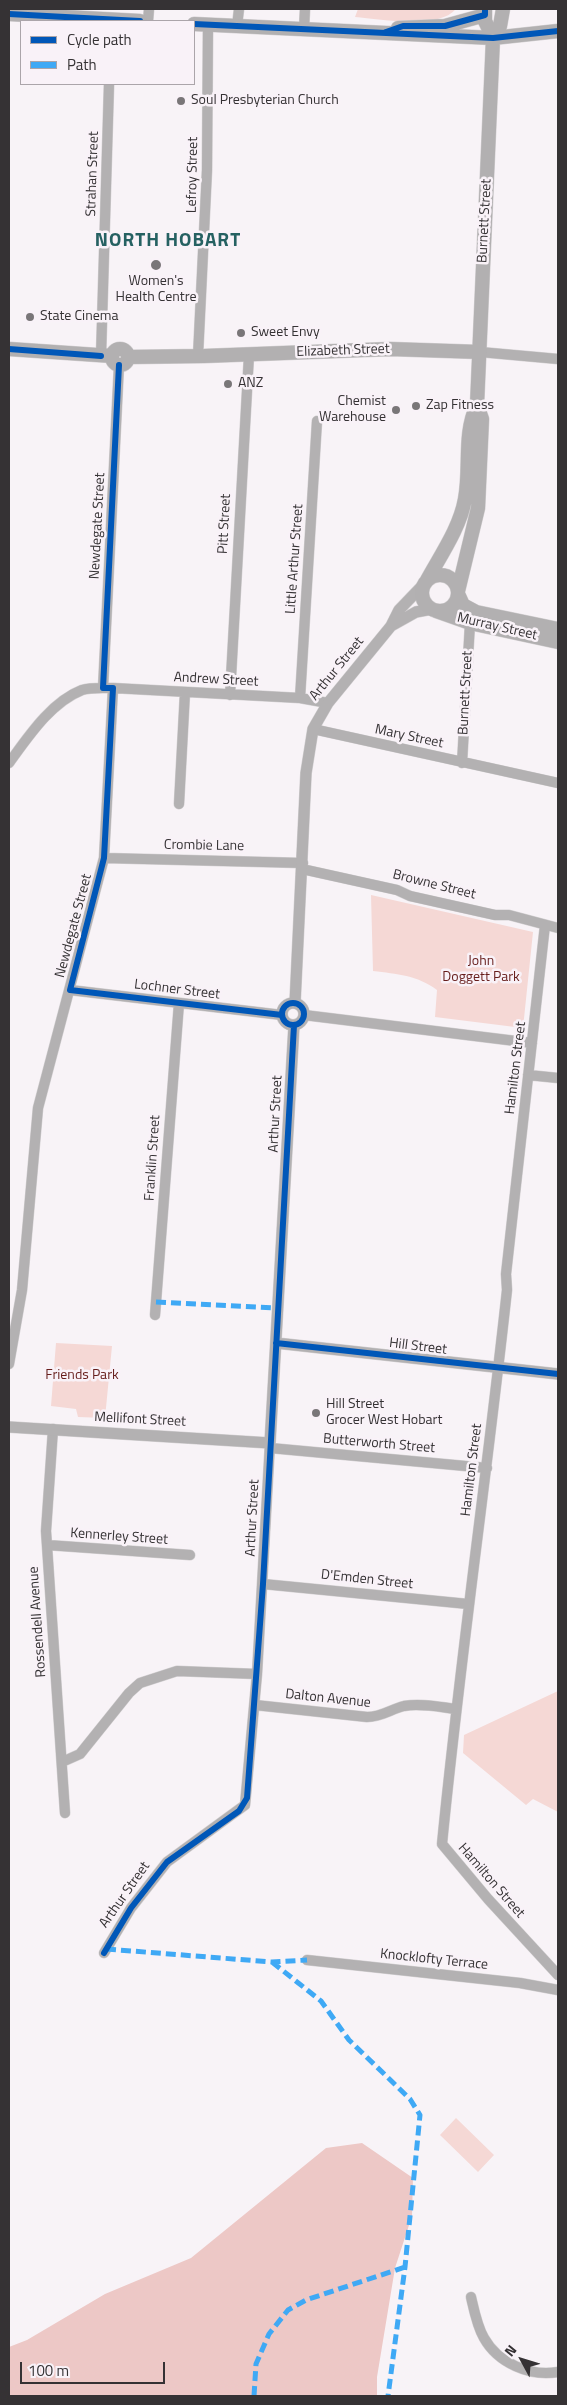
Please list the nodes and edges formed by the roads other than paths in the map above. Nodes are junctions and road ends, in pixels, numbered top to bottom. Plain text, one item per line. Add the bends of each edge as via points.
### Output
1 (239, 9) edge
2 (306, 9) edge
3 (503, 9) edge
4 (485, 12) edge
5 (9, 14) edge
6 (96, 20) edge
7 (201, 24) edge
8 (237, 26) junction
9 (304, 29) junction
10 (558, 31) edge
11 (381, 34) junction
12 (493, 38) junction
13 (109, 85) edge
14 (9, 349) edge
15 (480, 352) junction
16 (249, 354) junction
17 (198, 356) junction
18 (115, 358) junction
19 (558, 359) edge
20 (477, 405) junction
21 (317, 421) dead end
22 (425, 583) junction
23 (458, 593) junction
24 (434, 610) junction
25 (470, 623) junction
26 (392, 626) junction
27 (558, 629) edge
28 (558, 642) edge
29 (108, 688) junction
30 (185, 692) junction
31 (230, 694) junction
32 (300, 698) junction
33 (328, 703) junction
34 (313, 730) junction
35 (9, 763) edge
36 (462, 763) junction
37 (558, 783) edge
38 (179, 804) dead end
39 (104, 858) junction
40 (302, 866) junction
41 (545, 925) junction
42 (558, 928) edge
43 (70, 990) junction
44 (180, 1003) junction
45 (295, 1003) junction
46 (282, 1015) junction
47 (304, 1015) junction
48 (294, 1025) junction
49 (532, 1043) junction
50 (528, 1075) junction
51 (558, 1078) edge
52 (155, 1315) dead end
53 (276, 1343) junction
54 (9, 1364) edge
55 (497, 1368) junction
56 (558, 1374) edge
57 (9, 1427) edge
58 (53, 1429) junction
59 (270, 1445) junction
60 (487, 1468) junction
61 (47, 1545) junction
62 (190, 1555) dead end
63 (263, 1584) junction
64 (468, 1604) junction
65 (257, 1674) junction
66 (254, 1704) junction
67 (456, 1709) junction
68 (62, 1762) junction
69 (65, 1813) dead end
70 (104, 1953) dead end
71 (307, 1960) dead end
72 (558, 1975) edge
73 (558, 1990) edge
74 (471, 2297) dead end
75 (558, 2372) edge

1 - 8 street
2 - 9 street
3 - 12 main road, Burnett Street via 501,24
4 - 11 main road via 445,26 403,26
4 - 12 main road, Burnett Street
5 - 6 main road
7 - 8 main road
7 - 17 street, Lefroy Street via 207,170
8 - 9 main road
9 - 11 main road
10 - 12 main road
11 - 12 main road
12 - 15 main road, Burnett Street
13 - 18 street, Strahan Street
14 - 18 main road, Elizabeth Street
15 - 16 main road, Elizabeth Street via 390,349
15 - 19 street, Elizabeth Street
15 - 20 main road, Burnett Street
16 - 17 main road, Elizabeth Street
16 - 31 street, Pitt Street
17 - 18 main road, Elizabeth Street
18 - 29 street, Newdegate Street
20 - 22 main road, Burnett Street via 470,420 464,506
20 - 23 main road, Burnett Street via 482,419 478,508
21 - 32 street, Little Arthur Street
22 - 23 main road via 433,576 445,576 455,583
22 - 24 main road via 422,596 425,604
22 - 26 street, Arthur Street via 399,610
23 - 24 main road via 451,608
23 - 27 main road, Murray Street via 463,605 476,612
24 - 25 main road, Murray Street
24 - 26 street, Arthur Street via 416,612
25 - 28 main road, Murray Street
25 - 36 street, Burnett Street
26 - 33 street, Arthur Street
29 - 30 street, Andrew Street
29 - 35 street, Andrew Street via 84,689 69,696 31,733
29 - 39 street, Newdegate Street
30 - 31 street, Andrew Street
30 - 38 street
31 - 32 street, Andrew Street
32 - 33 street, Andrew Street
33 - 34 street, Arthur Street
34 - 36 street, Mary Street
34 - 40 street, Arthur Street via 306,773
36 - 37 street, Mary Street
39 - 40 street, Crombie Lane
39 - 43 street, Newdegate Street
40 - 41 street, Browne Street via 410,896
40 - 45 street, Arthur Street
41 - 42 street, Browne Street
41 - 49 street, Hamilton Street
43 - 44 street, Lochner Street
43 - 54 street, Newdegate Street via 38,1108 22,1290
44 - 46 street, Lochner Street
44 - 52 street, Franklin Street
45 - 46 street via 286,1006
45 - 47 street via 301,1006
46 - 48 street via 285,1021
47 - 48 street via 302,1021
47 - 49 street
48 - 53 street, Arthur Street
49 - 50 street, Hamilton Street
50 - 51 street
50 - 55 street, Hamilton Street
53 - 55 street, Hill Street
53 - 59 street, Arthur Street
55 - 56 street, Hill Street
55 - 60 street, Hamilton Street
57 - 58 street, Mellifont Street
58 - 59 street, Mellifont Street
58 - 61 street, Rossendell Avenue
59 - 60 street, Butterworth Street
59 - 63 street, Arthur Street
60 - 64 street, Hamilton Street
61 - 62 street, Kennerley Street
61 - 68 street, Rossendell Avenue
63 - 64 street, D'Emden Street
63 - 65 street, Arthur Street
64 - 67 street, Hamilton Street
65 - 66 street, Arthur Street
65 - 68 street via 177,1671 140,1684 80,1754
66 - 67 street, Dalton Avenue via 367,1717 378,1717 414,1705
66 - 70 street, Arthur Street via 245,1805 167,1862 131,1908
67 - 72 street, Hamilton Street via 442,1844
68 - 69 street, Rossendell Avenue
71 - 73 street, Knocklofty Terrace
74 - 75 street via 483,2338 499,2356 529,2371

